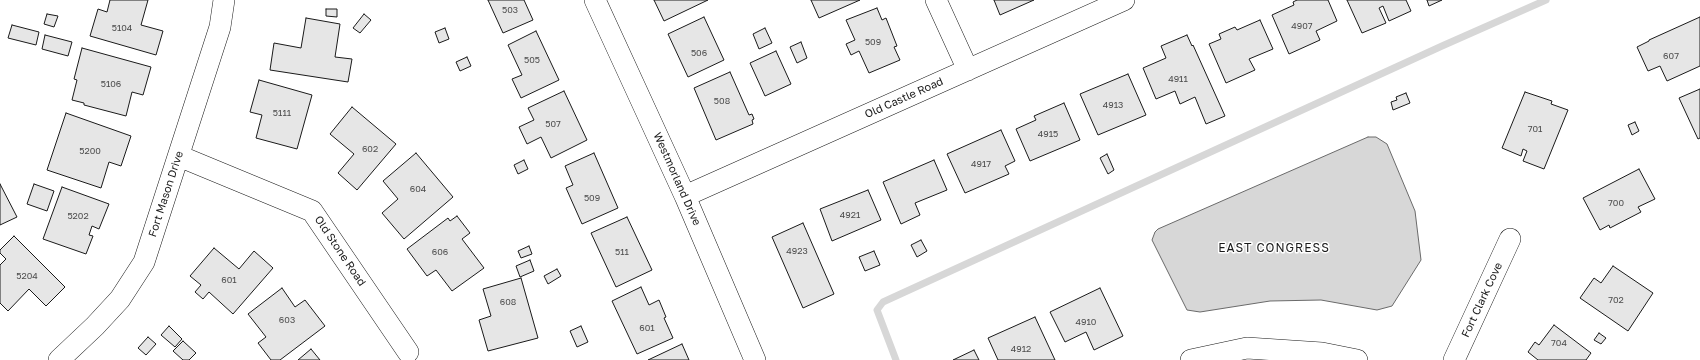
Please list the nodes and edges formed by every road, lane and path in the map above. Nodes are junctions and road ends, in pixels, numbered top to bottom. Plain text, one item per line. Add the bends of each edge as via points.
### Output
1 (224, 0) edge
2 (595, 0) edge
3 (936, 0) edge
4 (1124, 0) edge
5 (968, 70) junction
6 (179, 156) junction
7 (685, 196) junction
8 (1510, 239) dead end
9 (408, 352) dead end
10 (59, 360) edge
11 (755, 360) edge
12 (1191, 360) edge
13 (1357, 360) edge
14 (1454, 360) edge

1 - 6 street, Fort Mason Drive via 220,27
2 - 7 street, Westmorland Drive
3 - 5 street
4 - 5 street, Old Castle Road
5 - 7 street, Old Castle Road
6 - 9 street, Old Stone Road via 312,211
6 - 10 street, Fort Mason Drive via 144,262 120,299
7 - 11 street, Westmorland Drive
8 - 14 street, Fort Clark Cove
12 - 13 street via 1247,348 1322,353

